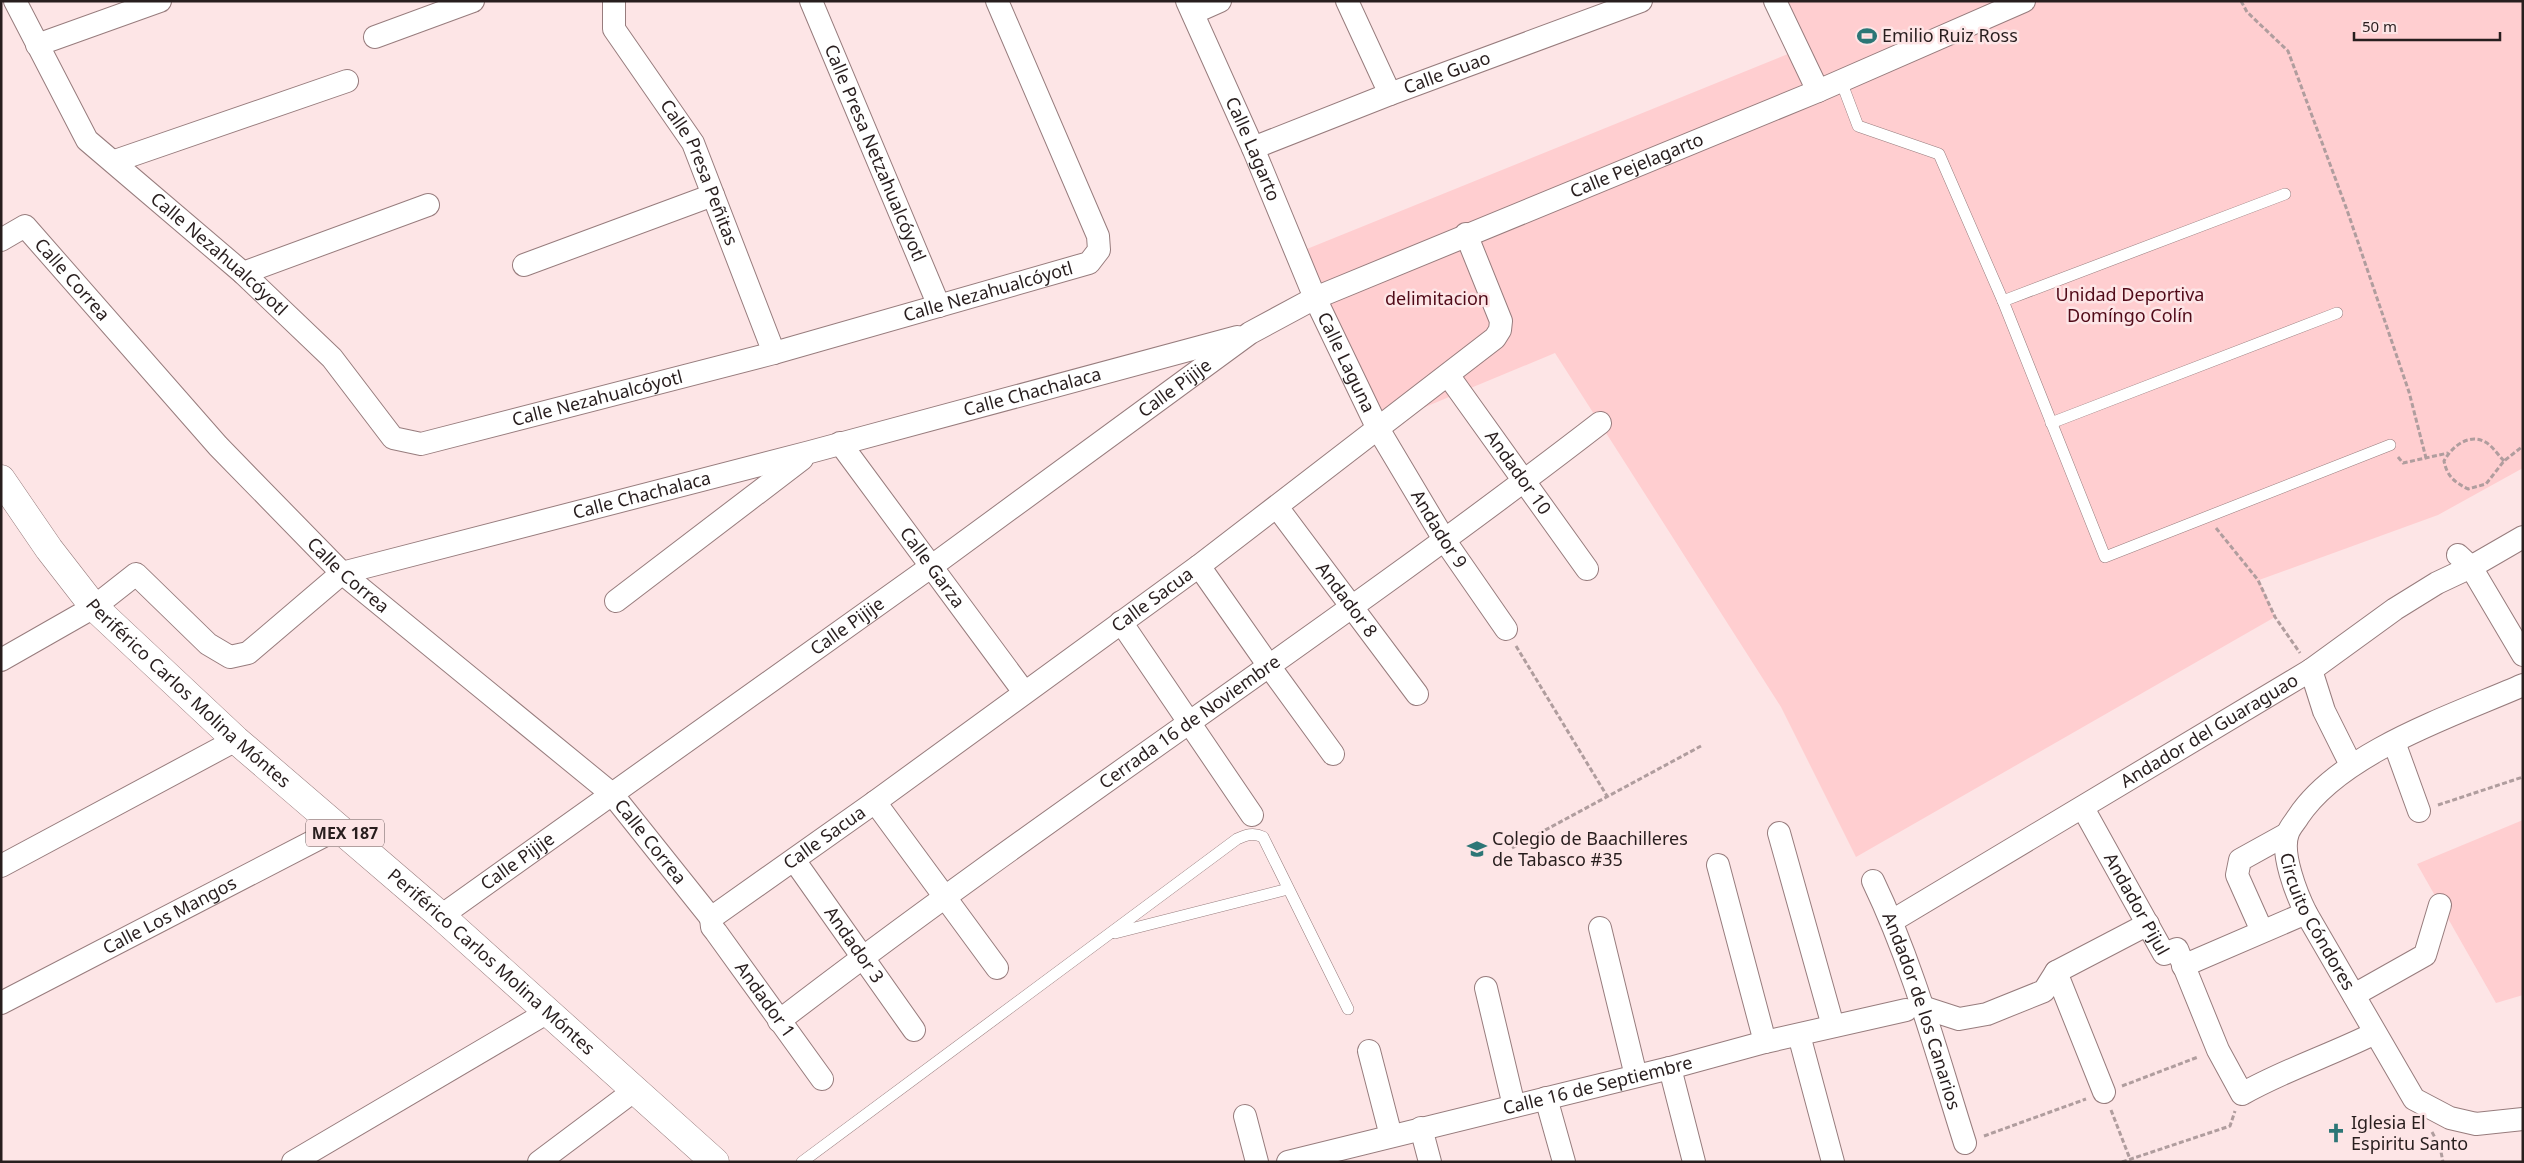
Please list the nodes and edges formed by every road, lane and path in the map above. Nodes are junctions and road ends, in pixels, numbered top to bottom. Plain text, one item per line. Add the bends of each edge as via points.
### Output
1 (16, 1) edge
2 (160, 1) edge
3 (473, 1) edge
4 (614, 1) edge
5 (811, 1) edge
6 (997, 1) edge
7 (1220, 1) edge
8 (1347, 1) edge
9 (1641, 1) edge
10 (1775, 1) edge
11 (2024, 1) edge
12 (2241, 1) edge
13 (1190, 7) edge
14 (375, 37) dead end
15 (37, 45) junction
16 (347, 80) dead end
17 (1841, 81) junction
18 (1818, 91) junction
19 (1390, 94) junction
20 (1253, 148) junction
21 (115, 161) junction
22 (2285, 194) dead end
23 (713, 195) junction
24 (428, 205) dead end
25 (1466, 234) junction
26 (1, 240) edge
27 (524, 265) dead end
28 (242, 273) junction
29 (1315, 298) junction
30 (2003, 301) junction
31 (939, 306) junction
32 (2337, 314) dead end
33 (1250, 333) junction
34 (774, 353) junction
35 (1448, 375) junction
36 (1600, 423) dead end
37 (2050, 423) junction
38 (1377, 427) junction
39 (840, 443) junction
40 (2390, 445) joint
41 (2523, 446) edge
42 (810, 452) junction
43 (2448, 453) junction
44 (2426, 458) junction
45 (2504, 461) junction
46 (1, 479) edge
47 (1524, 482) junction
48 (1277, 507) junction
49 (2208, 518) junction
50 (2523, 537) edge
51 (1446, 540) junction
52 (2465, 561) junction
53 (932, 566) junction
54 (1199, 566) junction
55 (1587, 570) dead end
56 (342, 573) junction
57 (616, 601) dead end
58 (94, 606) junction
59 (1352, 607) junction
60 (1121, 622) junction
61 (1506, 629) joint
62 (2523, 655) edge
63 (1, 660) edge
64 (1269, 666) junction
65 (2312, 670) junction
66 (2523, 685) edge
67 (1024, 692) junction
68 (1416, 694) dead end
69 (1190, 721) junction
70 (236, 740) junction
71 (2394, 742) junction
72 (1700, 746) dead end
73 (1334, 754) dead end
74 (2350, 765) junction
75 (2523, 777) edge
76 (612, 794) junction
77 (1606, 796) junction
78 (874, 802) junction
79 (2083, 808) junction
80 (2420, 811) joint
81 (1252, 815) dead end
82 (339, 828) junction
83 (1779, 833) dead end
84 (2287, 834) junction
85 (1512, 848) dead end
86 (794, 860) junction
87 (1718, 865) dead end
88 (1, 866) edge
89 (1873, 881) dead end
90 (1288, 888) junction
91 (944, 898) junction
92 (2440, 905) dead end
93 (2306, 914) junction
94 (441, 916) junction
95 (711, 918) junction
96 (1892, 920) junction
97 (2148, 924) junction
98 (1600, 928) dead end
99 (2262, 931) junction
100 (1108, 934) junction
101 (863, 956) junction
102 (2184, 966) junction
103 (997, 968) dead end
104 (2056, 972) junction
105 (1486, 988) dead end
106 (2354, 995) junction
107 (1, 1003) edge
108 (1914, 1008) junction
109 (1348, 1009) dead end
110 (548, 1012) junction
111 (779, 1021) junction
112 (1833, 1026) junction
113 (914, 1030) dead end
114 (2375, 1033) junction
115 (1799, 1035) junction
116 (1765, 1042) junction
117 (1369, 1051) dead end
118 (1670, 1068) junction
119 (1636, 1076) junction
120 (822, 1079) dead end
121 (635, 1090) junction
122 (2104, 1092) joint
123 (2242, 1094) junction
124 (1546, 1098) junction
125 (1514, 1106) junction
126 (1245, 1116) dead end
127 (2523, 1119) edge
128 (1421, 1128) junction
129 (1391, 1136) junction
130 (1965, 1143) dead end
131 (2130, 1158) junction
132 (1296, 1161) edge
133 (293, 1162) edge
134 (539, 1162) edge
135 (715, 1162) edge
136 (802, 1162) edge
137 (1257, 1162) edge
138 (1430, 1162) edge
139 (1564, 1162) edge
140 (1694, 1162) edge
141 (1833, 1162) edge
142 (2122, 1162) edge

1 - 15 street, Calle Nezahualcóyotl
2 - 15 street
3 - 14 street
4 - 23 street, Calle Presa Peñitas via 614,29 693,143
5 - 31 street, Calle Presa Netzahualcóyotl
6 - 31 street, Calle Nezahualcóyotl via 1098,236 1099,250 1088,263
7 - 13 street
8 - 19 street
9 - 19 street, Calle Guao
10 - 18 street
11 - 17 street, Calle Pejelagarto
12 - 44 path via 2247,12 2288,51 2406,383
13 - 20 street, Calle Lagarto
15 - 21 street, Calle Nezahualcóyotl via 87,140
16 - 21 street
17 - 18 street, Calle Pejelagarto
17 - 30 lane via 1858,126 1939,154
18 - 25 street, Calle Pejelagarto
19 - 20 street, Calle Guao
20 - 29 street, Calle Lagarto
21 - 28 street, Calle Nezahualcóyotl
22 - 30 lane
23 - 27 street
23 - 34 street, Calle Presa Peñitas
24 - 28 street
25 - 29 street, Calle Pejelagarto
25 - 35 street, Calle Sacua via 1501,321 1500,330 1495,338
26 - 56 street, Calle Correa via 24,226 218,446
28 - 34 street, Calle Nezahualcóyotl via 332,358 392,438 421,444
29 - 33 street, Calle Pejelagarto
29 - 38 street, Calle Laguna
30 - 37 lane
31 - 34 street, Calle Nezahualcóyotl
32 - 37 lane
33 - 39 street, Calle Chachalaca
33 - 53 street, Calle Pijije
35 - 38 street, Calle Sacua
35 - 47 street, Andador 10
36 - 47 street, Cerrada 16 de Noviembre
37 - 49 lane via 2105,557
38 - 48 street, Calle Sacua
38 - 51 street, Andador 9
39 - 42 street, Calle Chachalaca
39 - 53 street, Calle Garza
40 - 44 path via 2403,463
40 - 49 lane
41 - 45 path
42 - 56 street, Calle Chachalaca
42 - 57 street
43 - 44 path
43 - 45 path via 2465,440 2481,440
43 - 45 path via 2444,460 2446,472 2454,482 2468,489 2486,484
46 - 58 main road, Periférico Carlos Molina Móntes / MEX 187
47 - 51 street, Cerrada 16 de Noviembre
47 - 55 street, Andador 10
48 - 54 street, Calle Sacua
48 - 59 street, Andador 8
49 - 65 path via 2258,580 2275,617
50 - 52 street, Andador del Guaraguao
51 - 59 street, Cerrada 16 de Noviembre
51 - 61 street, Andador 9
52 - 62 street
52 - 65 street, Andador del Guaraguao
53 - 67 street, Calle Garza
53 - 76 street, Calle Pijije
54 - 60 street, Calle Sacua
54 - 64 street
56 - 58 street, Calle Chachalaca via 266,640 248,652 230,657 208,644 136,574
56 - 76 street, Calle Correa
58 - 63 street
58 - 70 main road, Periférico Carlos Molina Móntes / MEX 187
59 - 64 street, Cerrada 16 de Noviembre
59 - 68 street, Andador 8
60 - 67 street, Calle Sacua
60 - 69 street
61 - 77 path
64 - 69 street, Cerrada 16 de Noviembre
64 - 73 street
65 - 74 street via 2324,711
65 - 79 street, Andador del Guaraguao
66 - 71 street, Circuito Cóndores
67 - 78 street, Calle Sacua
69 - 81 street
69 - 91 street, Cerrada 16 de Noviembre
70 - 82 main road, Periférico Carlos Molina Móntes / MEX 187
70 - 88 street
71 - 74 street, Circuito Cóndores
71 - 80 street
72 - 77 path
74 - 84 street, Circuito Cóndores via 2323,787
75 - 80 path
76 - 94 street, Calle Pijije
76 - 95 street, Calle Correa
77 - 85 path
78 - 86 street, Calle Sacua
78 - 91 street
79 - 96 street, Andador del Guaraguao
79 - 97 street, Andador Pijul
82 - 94 main road, Periférico Carlos Molina Móntes / MEX 187
82 - 107 street, Calle Los Mangos
83 - 112 street
84 - 93 street, Circuito Cóndores via 2287,858
84 - 99 street via 2240,860 2237,875
86 - 95 street, Calle Sacua
86 - 101 street, Andador 3
87 - 116 street
89 - 96 street, Andador de los Canarios
90 - 100 lane
90 - 100 lane via 1263,837 1246,835
90 - 109 lane
91 - 101 street, Cerrada 16 de Noviembre
91 - 103 street
92 - 106 street via 2425,955
93 - 99 street
93 - 106 street, Circuito Cóndores
94 - 110 main road, Periférico Carlos Molina Móntes / MEX 187
95 - 111 street, Andador 1 via 712,927
96 - 108 street, Andador de los Canarios
97 - 102 street, Andador Pijul via 2164,954 2177,949
97 - 104 street
98 - 119 street
99 - 102 street
100 - 136 lane
101 - 111 street, Cerrada 16 de Noviembre
101 - 113 street, Andador 3
102 - 123 street, Andador Pijul via 2218,1050
104 - 108 street via 2044,991 1987,1014 1959,1019
104 - 122 street
105 - 125 street
106 - 114 street, Circuito Cóndores
108 - 112 street, Calle 16 de Septiembre
108 - 130 street, Andador de los Canarios
110 - 121 main road, Periférico Carlos Molina Móntes / MEX 187
110 - 133 street
111 - 120 street, Andador 1
112 - 115 street, Calle 16 de Septiembre
114 - 123 street via 2274,1076
114 - 127 street, Circuito Cóndores via 2414,1100 2450,1118 2476,1124
115 - 116 street, Calle 16 de Septiembre
115 - 141 street
116 - 118 street, Calle 16 de Septiembre
117 - 129 street
118 - 119 street, Calle 16 de Septiembre
118 - 140 street
119 - 124 street, Calle 16 de Septiembre
121 - 134 street
121 - 135 main road, Periférico Carlos Molina Móntes / MEX 187
122 - 131 path
123 - 131 path via 2230,1126
124 - 125 street, Calle 16 de Septiembre
124 - 139 street
125 - 128 street, Calle 16 de Septiembre
126 - 137 street
128 - 129 street, Calle 16 de Septiembre
128 - 138 street
129 - 132 street, Calle 16 de Septiembre
131 - 142 path

